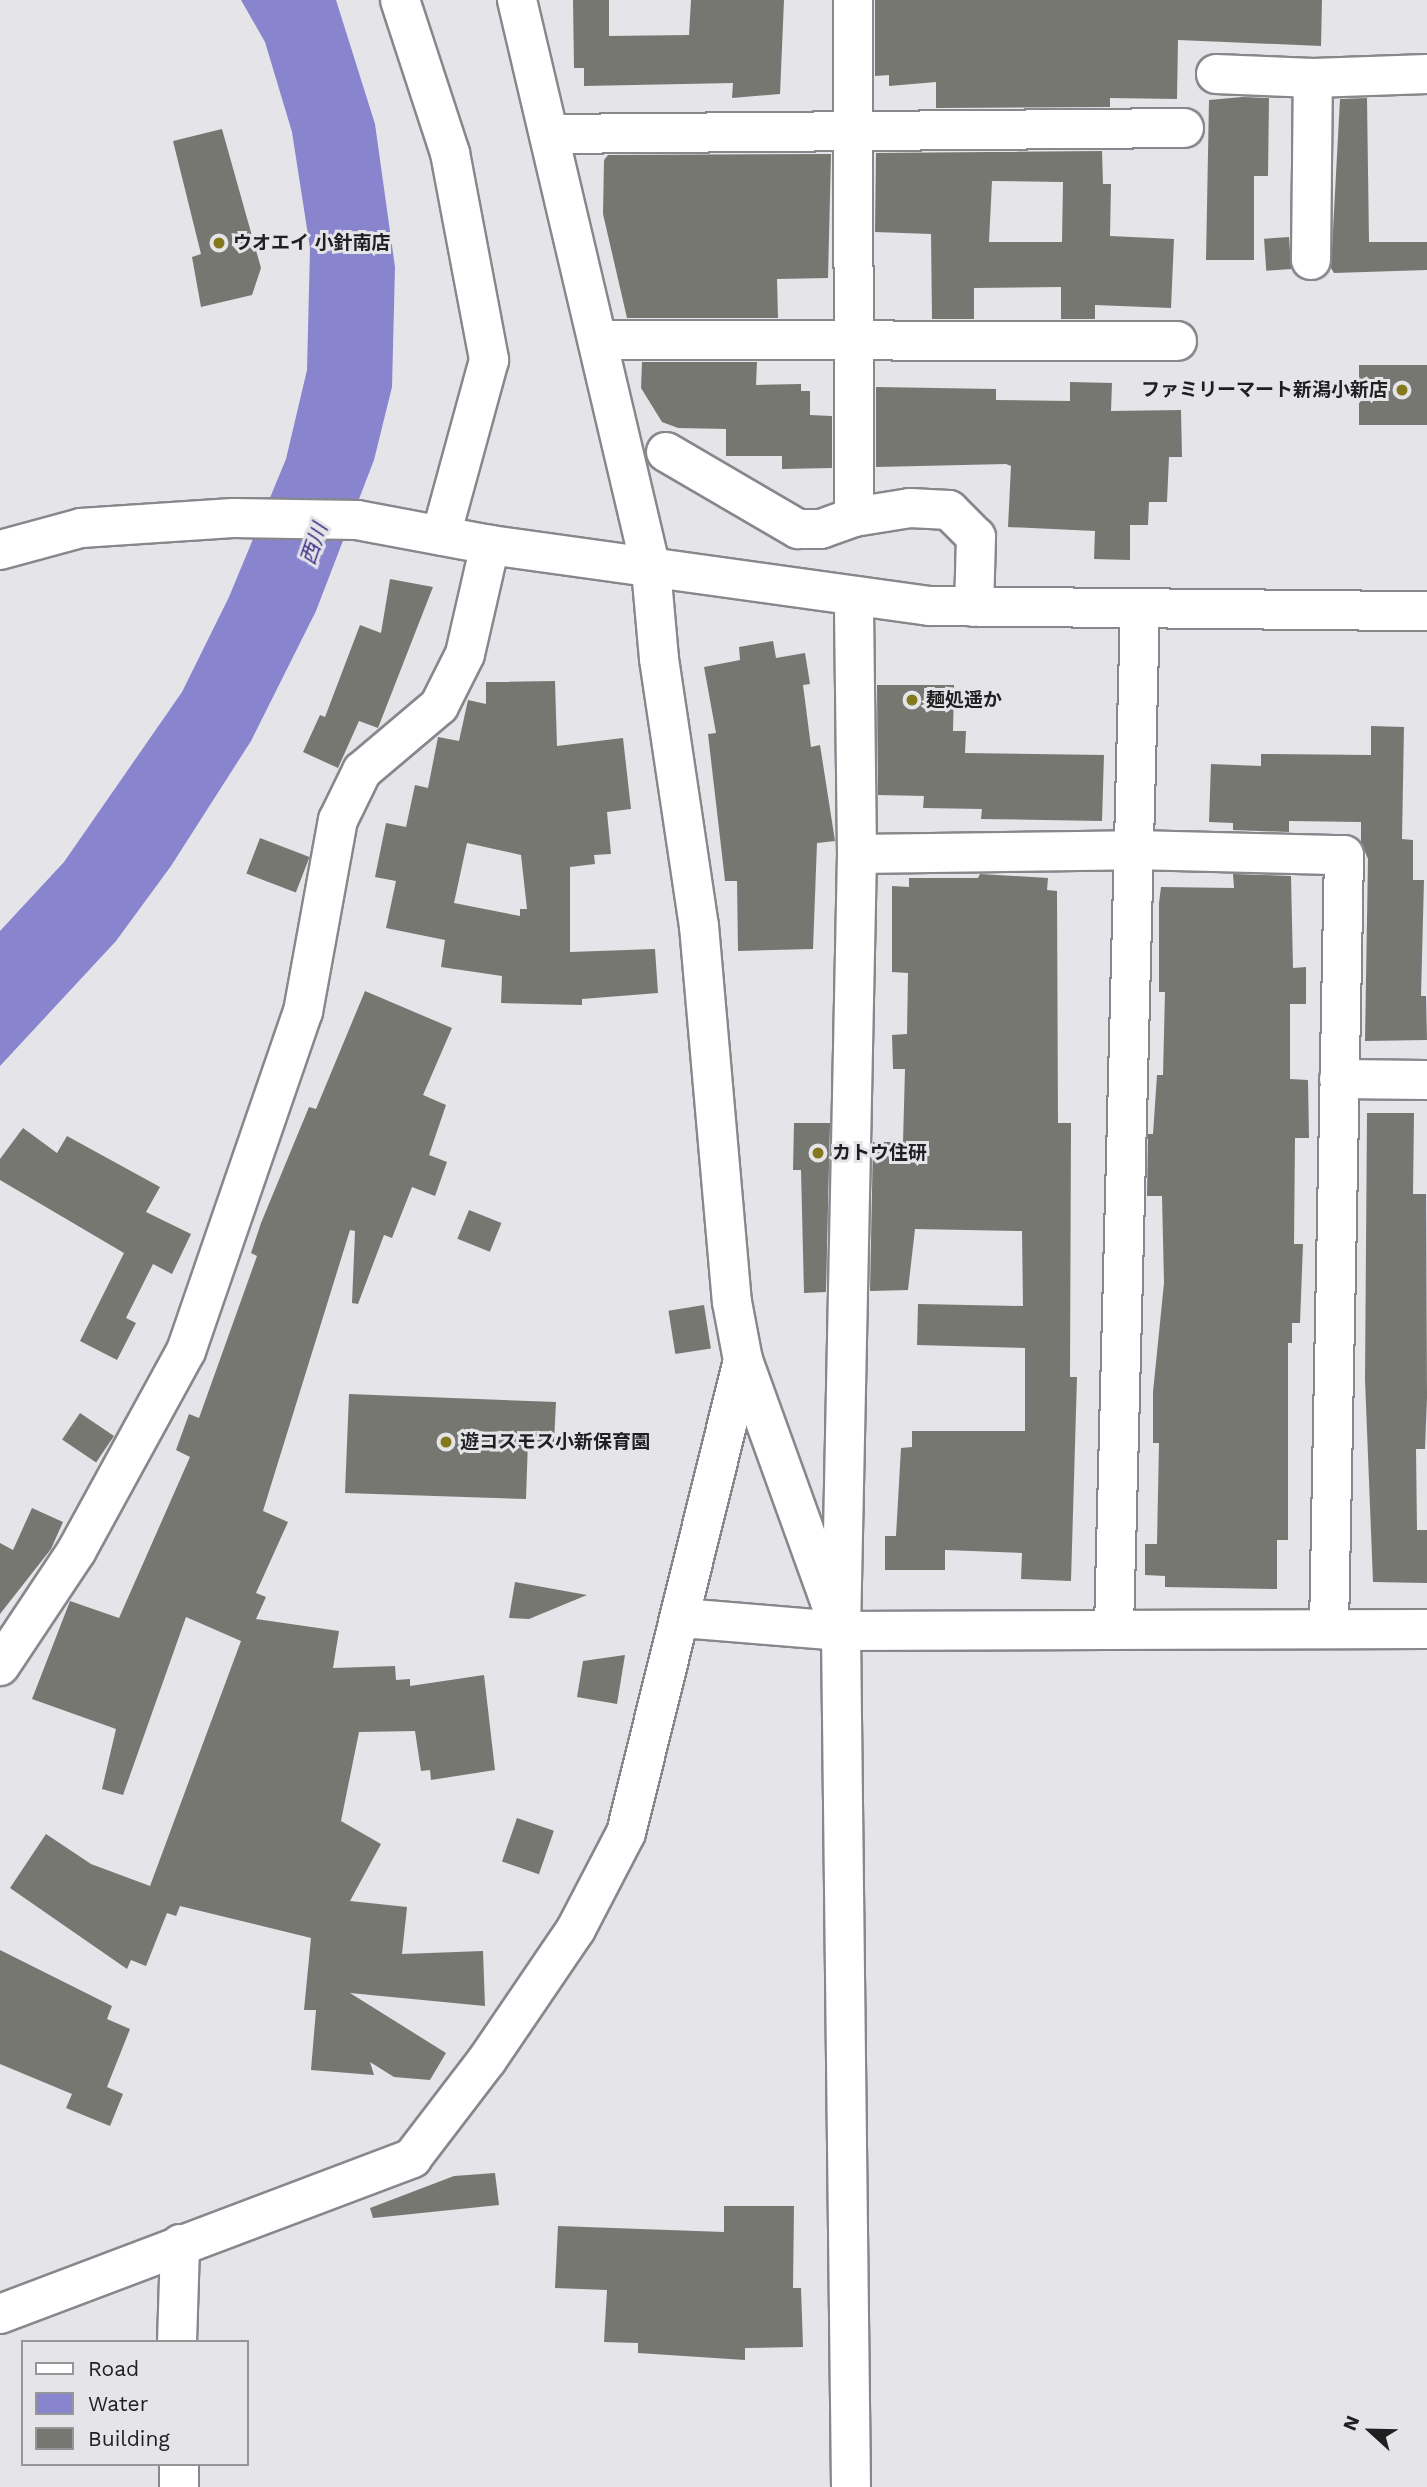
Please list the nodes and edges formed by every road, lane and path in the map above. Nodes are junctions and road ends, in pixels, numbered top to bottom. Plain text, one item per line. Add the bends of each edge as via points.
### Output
1 (400, 0) edge
2 (517, 0) edge
3 (853, 0) edge
4 (1216, 74) dead end
5 (1427, 74) edge
6 (1313, 78) junction
7 (1184, 128) dead end
8 (853, 133) junction
9 (549, 134) junction
10 (1311, 260) dead end
11 (598, 340) junction
12 (853, 341) junction
13 (1178, 341) dead end
14 (666, 452) dead end
15 (854, 517) junction
16 (441, 536) junction
17 (490, 545) junction
18 (0, 550) edge
19 (651, 569) junction
20 (854, 598) junction
21 (974, 607) junction
22 (1140, 608) junction
23 (1427, 611) edge
24 (1134, 850) junction
25 (857, 854) junction
26 (1339, 1079) junction
27 (1427, 1080) edge
28 (743, 1360) junction
29 (682, 1618) junction
30 (1114, 1628) junction
31 (1329, 1629) junction
32 (1427, 1629) edge
33 (841, 1632) junction
34 (0, 1666) edge
35 (180, 2244) junction
36 (0, 2314) edge
37 (177, 2340) edge
38 (179, 2466) edge
39 (179, 2487) edge
40 (851, 2487) edge

1 - 16 street via 450,153 489,360
2 - 9 street
3 - 8 street
4 - 6 street
5 - 6 street
6 - 10 street
7 - 8 street
8 - 9 street
8 - 12 street
9 - 11 street
11 - 12 street
11 - 19 street
12 - 13 street
12 - 15 street
14 - 15 street via 798,529 821,529
15 - 21 street via 910,508 949,510 975,537
16 - 17 street
16 - 18 street via 357,520 233,518 82,528
17 - 19 street
17 - 34 street via 465,654 439,706 362,771 338,820 303,1012 186,1351 77,1550
19 - 20 street
19 - 28 street via 659,659 699,926 732,1302
20 - 21 street
20 - 25 street
21 - 22 street
22 - 23 street
22 - 24 street
24 - 25 street
24 - 26 street via 1344,855
24 - 30 street
25 - 33 street
26 - 27 street
26 - 31 street
28 - 29 street
28 - 33 street
29 - 33 street
29 - 35 street via 626,1833 576,1929 487,2060 412,2158
30 - 31 street
30 - 33 street
31 - 32 street
33 - 40 street
35 - 36 street
35 - 37 street
38 - 39 street

